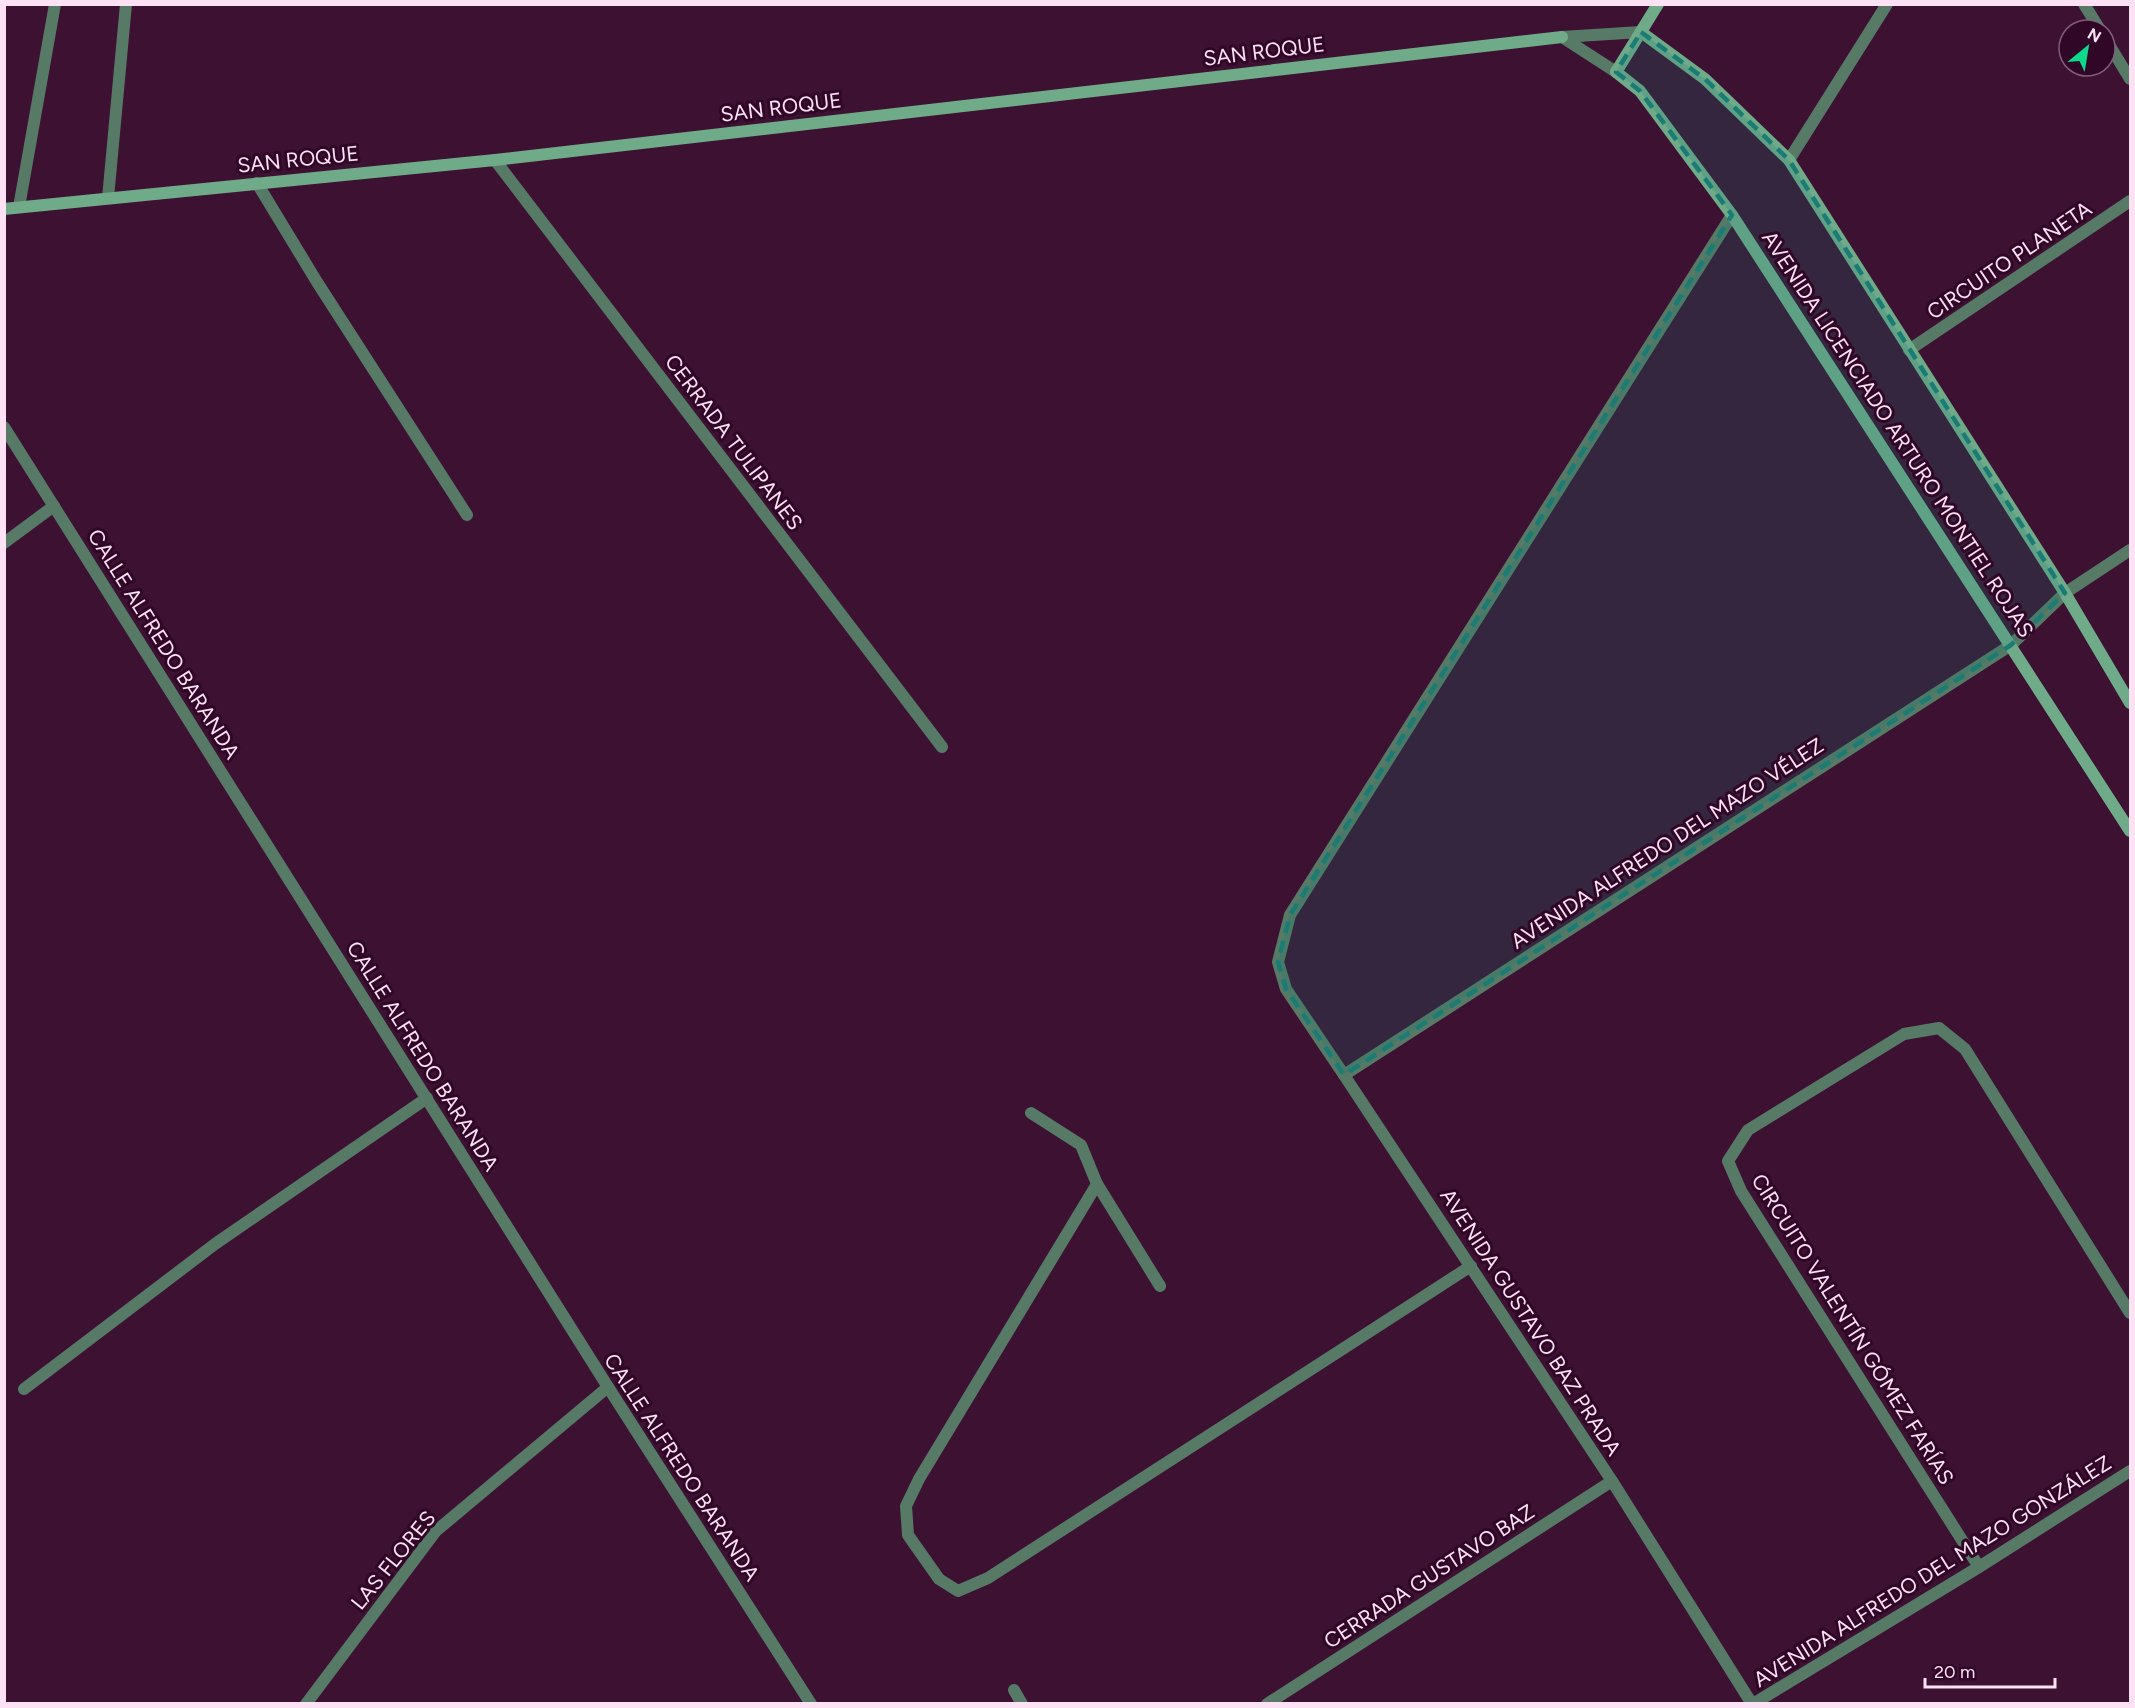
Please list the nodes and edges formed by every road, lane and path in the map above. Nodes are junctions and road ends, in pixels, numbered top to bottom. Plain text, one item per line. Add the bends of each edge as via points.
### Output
1 (56, 4) edge
2 (126, 4) edge
3 (1658, 4) edge
4 (1887, 4) edge
5 (2084, 4) edge
6 (2093, 18) edge
7 (1641, 32) junction
8 (1562, 37) junction
9 (2117, 58) edge
10 (1616, 72) junction
11 (2130, 79) edge
12 (495, 160) junction
13 (1789, 160) junction
14 (257, 183) junction
15 (108, 198) junction
16 (2130, 201) edge
17 (20, 207) junction
18 (4, 209) edge
19 (1732, 215) junction
20 (1909, 350) junction
21 (4, 427) edge
22 (54, 506) junction
23 (467, 514) dead end
24 (4, 543) edge
25 (2130, 550) edge
26 (2065, 593) junction
27 (2011, 645) junction
28 (2130, 702) edge
29 (942, 747) dead end
30 (2130, 831) edge
31 (1344, 1075) junction
32 (427, 1098) junction
33 (1031, 1113) dead end
34 (1097, 1184) junction
35 (1471, 1266) junction
36 (1160, 1286) dead end
37 (2130, 1313) edge
38 (608, 1387) junction
39 (24, 1389) dead end
40 (2130, 1472) edge
41 (1612, 1481) junction
42 (1979, 1567) junction
43 (1014, 1690) dead end
44 (306, 1704) edge
45 (811, 1704) edge
46 (1022, 1704) edge
47 (1267, 1704) edge
48 (1753, 1704) edge

1 - 17 street
2 - 15 street
3 - 7 main road
4 - 13 street
5 - 6 street
7 - 8 street, SAN ROQUE
7 - 10 main road
7 - 13 main road via 1705,79
8 - 10 street
8 - 12 main road, SAN ROQUE
9 - 11 street
10 - 19 main road, AVENIDA LICENCIADO ARTURO MONTIEL ROJAS via 1640,92
12 - 14 main road, SAN ROQUE
12 - 29 street, CERRADA TULIPANES
13 - 20 main road
14 - 15 main road, SAN ROQUE
14 - 23 street
15 - 17 main road, SAN ROQUE
16 - 20 street, CIRCUITO PLANETA
17 - 18 main road, SAN ROQUE
19 - 27 main road, AVENIDA LICENCIADO ARTURO MONTIEL ROJAS
19 - 31 street, AVENIDA GUSTAVO BAZ PRADA via 1290,915 1278,962 1286,989
20 - 26 main road
21 - 22 street, CALLE ALFREDO BARANDA
22 - 24 street
22 - 32 street, CALLE ALFREDO BARANDA
25 - 26 street, AVENIDA ALFREDO DEL MAZO VÉLEZ
26 - 27 street, AVENIDA ALFREDO DEL MAZO VÉLEZ
26 - 28 main road
27 - 30 main road, AVENIDA LICENCIADO ARTURO MONTIEL ROJAS
27 - 31 street, AVENIDA ALFREDO DEL MAZO VÉLEZ
31 - 35 street, AVENIDA GUSTAVO BAZ PRADA
32 - 38 street, CALLE ALFREDO BARANDA
32 - 39 street via 215,1244
33 - 34 street via 1081,1145
34 - 35 street via 906,1506 908,1535 939,1579 957,1591 988,1578
34 - 36 street
35 - 41 street, AVENIDA GUSTAVO BAZ PRADA
37 - 42 street, CIRCUITO VALENTÍN GÓMEZ FARÍAS via 1965,1049 1940,1028 1904,1034 1748,1130 1728,1161 1741,1191
38 - 44 street, LAS FLORES via 436,1532
38 - 45 street, CALLE ALFREDO BARANDA
40 - 42 street, AVENIDA ALFREDO DEL MAZO GONZÁLEZ
41 - 47 street, CERRADA GUSTAVO BAZ
41 - 48 street, AVENIDA GUSTAVO BAZ PRADA
42 - 48 street, AVENIDA ALFREDO DEL MAZO GONZÁLEZ
43 - 46 street

